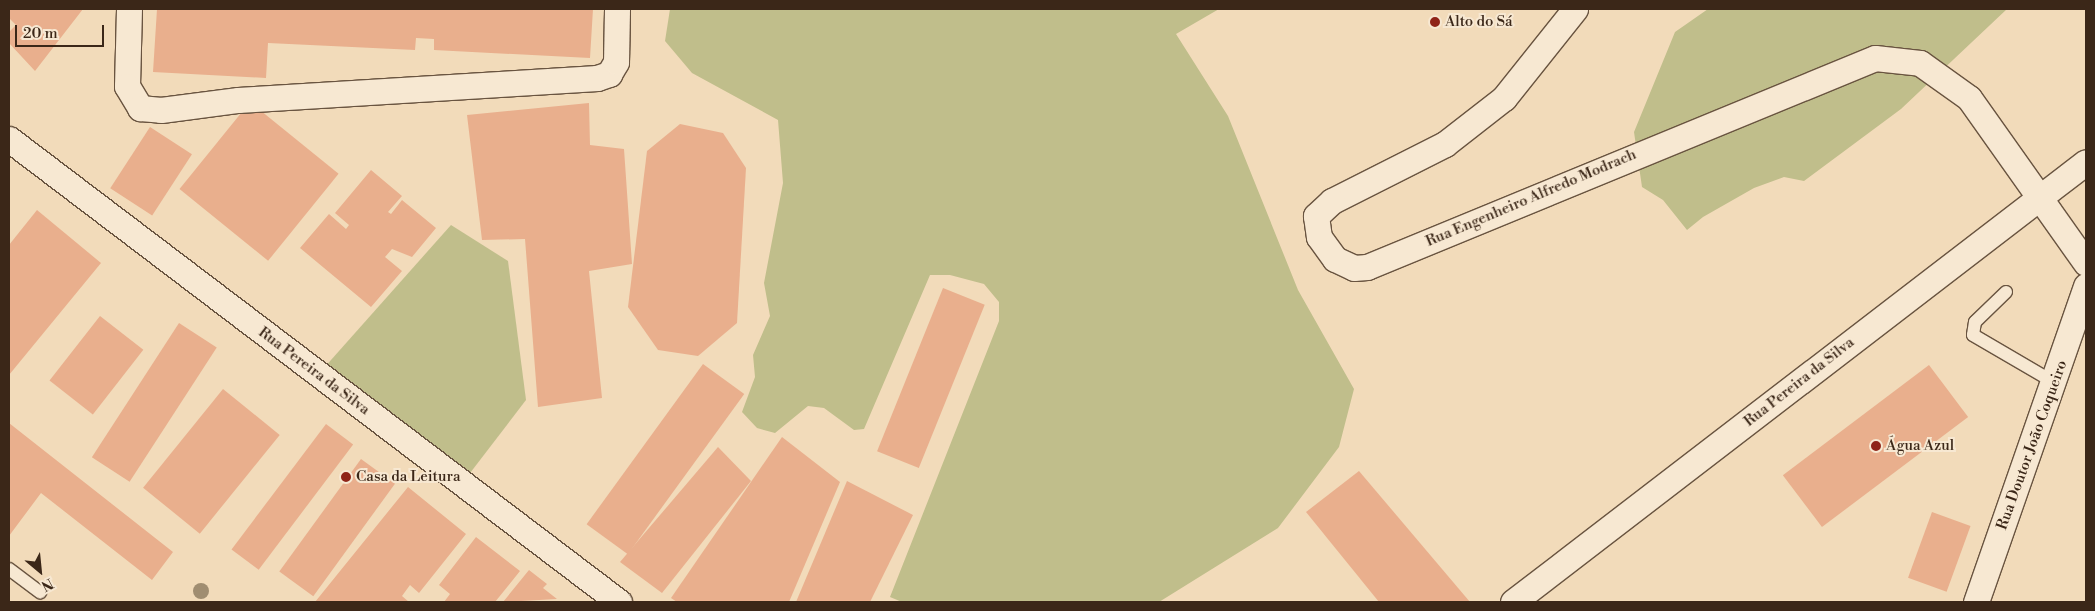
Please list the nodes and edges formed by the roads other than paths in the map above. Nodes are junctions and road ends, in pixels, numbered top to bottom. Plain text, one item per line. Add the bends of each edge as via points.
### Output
1 (129, 9) edge
2 (617, 9) edge
3 (1575, 9) edge
4 (9, 140) edge
5 (2086, 162) edge
6 (2039, 198) junction
7 (2086, 263) edge
8 (2086, 286) edge
9 (2006, 292) dead end
10 (2055, 383) junction
11 (9, 569) edge
12 (40, 592) dead end
13 (594, 595) edge
14 (619, 602) edge
15 (1513, 602) edge
16 (1976, 602) edge

1 - 2 street via 127,86 140,108 161,110 238,100 597,78 609,74 616,62
3 - 6 street, Rua Engenheiro Alfredo Modrach via 1504,98 1445,144 1332,201 1316,216 1319,238 1335,259 1354,268 1367,267 1875,58 1920,63 1969,98
4 - 13 street, Rua Pereira da Silva
5 - 6 street, Rua Pereira da Silva
6 - 7 street
6 - 15 street, Rua Pereira da Silva
8 - 10 street, Rua Doutor João Coqueiro
9 - 10 lane via 1975,322 1973,335
10 - 16 street, Rua Doutor João Coqueiro
11 - 12 lane
13 - 14 street, Rua Pereira da Silva

